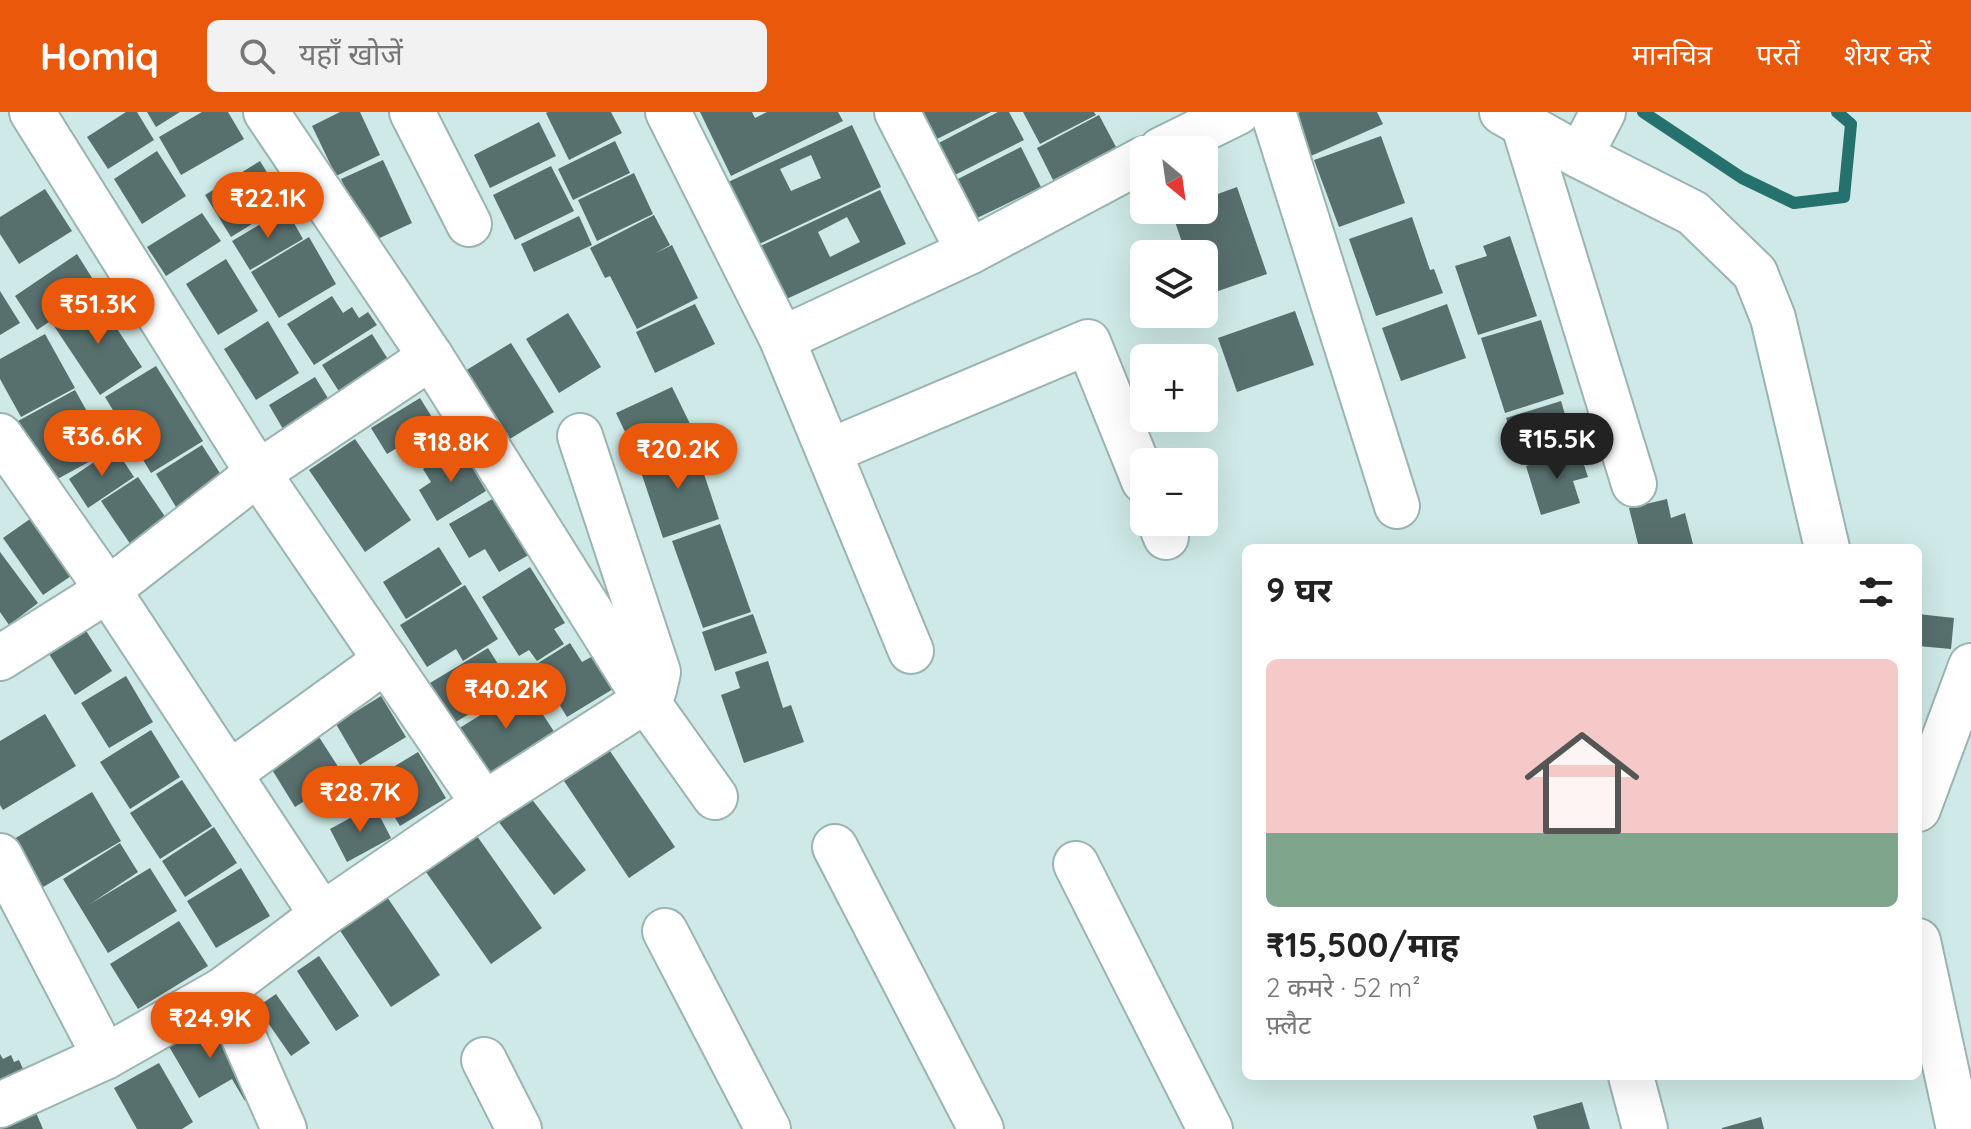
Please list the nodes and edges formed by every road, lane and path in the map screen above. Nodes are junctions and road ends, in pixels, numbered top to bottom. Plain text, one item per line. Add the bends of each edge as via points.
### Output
1 (32, 112) edge
2 (266, 112) edge
3 (412, 112) edge
4 (668, 112) edge
5 (897, 112) edge
6 (1238, 112) edge
7 (1273, 112) edge
8 (1513, 119) edge
9 (1593, 131) edge
10 (1173, 136) edge
11 (1130, 158) edge
12 (469, 224) dead end
13 (969, 252) junction
14 (782, 339) junction
15 (431, 357) junction
16 (0, 436) edge
17 (580, 436) dead end
18 (1131, 448) edge
19 (830, 451) junction
20 (258, 473) junction
21 (1634, 484) dead end
22 (1397, 506) dead end
23 (1826, 544) edge
24 (108, 590) junction
25 (911, 651) dead end
26 (0, 658) edge
27 (386, 660) junction
28 (1971, 666) edge
29 (646, 700) junction
30 (230, 773) junction
31 (715, 797) dead end
32 (1922, 798) edge
33 (484, 804) junction
34 (835, 847) dead end
35 (0, 856) edge
36 (1076, 864) dead end
37 (322, 915) junction
38 (665, 931) dead end
39 (1922, 959) edge
40 (223, 990) junction
41 (105, 1057) junction
42 (484, 1060) dead end
43 (1632, 1080) edge
44 (0, 1105) edge
45 (284, 1129) edge
46 (519, 1129) edge
47 (768, 1129) edge
48 (981, 1129) edge
49 (1210, 1129) edge
50 (1645, 1129) edge
51 (1959, 1129) edge

1 - 20 street
2 - 15 street
3 - 12 street
4 - 14 street
5 - 13 street
6 - 10 street
7 - 22 street
8 - 9 street
8 - 21 street
9 - 23 street via 1693,213 1755,273 1773,318
11 - 13 street
13 - 14 street
14 - 19 street
15 - 20 street
15 - 29 street
16 - 24 street
17 - 29 street via 658,672
18 - 19 street via 1088,342
19 - 25 street
20 - 24 street
20 - 27 street
24 - 26 street
24 - 30 street
27 - 30 street
27 - 33 street
28 - 32 street
29 - 31 street
29 - 33 street
30 - 37 street
33 - 37 street
34 - 48 street
35 - 41 street
36 - 49 street
37 - 40 street
38 - 47 street
39 - 51 street
40 - 41 street
40 - 45 street
41 - 44 street
42 - 46 street
43 - 50 street

